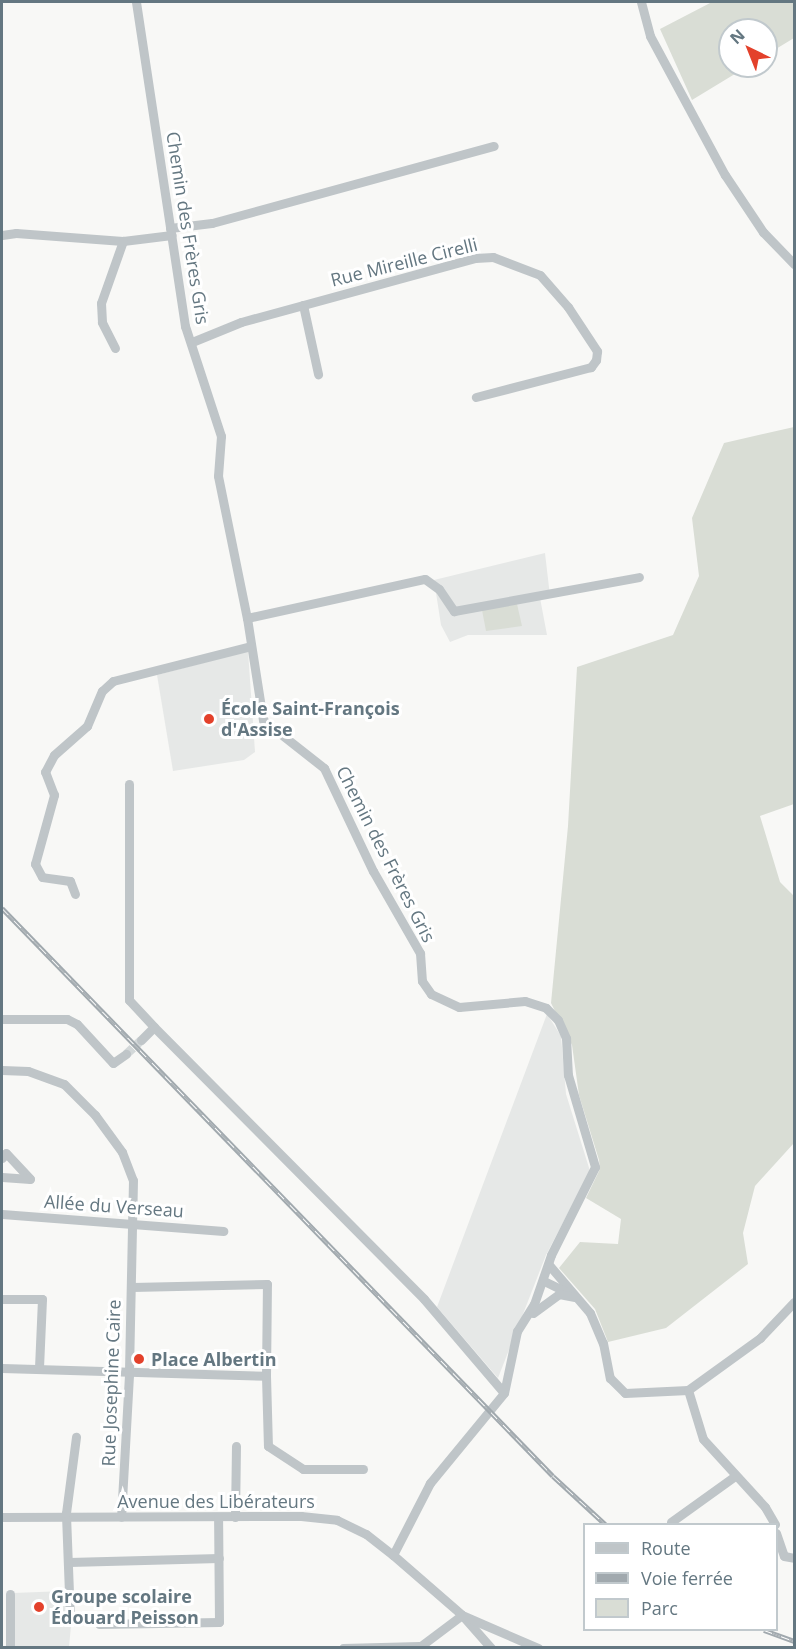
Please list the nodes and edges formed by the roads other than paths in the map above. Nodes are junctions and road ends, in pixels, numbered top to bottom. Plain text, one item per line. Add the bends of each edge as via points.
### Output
1 (136, 2) edge
2 (641, 2) edge
3 (494, 146) dead end
4 (171, 232) junction
5 (2, 235) edge
6 (123, 242) junction
7 (795, 264) edge
8 (303, 305) junction
9 (192, 342) junction
10 (115, 348) dead end
11 (318, 374) dead end
12 (476, 397) dead end
13 (639, 577) dead end
14 (247, 618) junction
15 (252, 646) junction
16 (129, 784) dead end
17 (75, 894) dead end
18 (2, 1018) edge
19 (154, 1027) junction
20 (141, 1040) tunnel mouth
21 (126, 1054) dead end
22 (2, 1070) edge
23 (2, 1158) edge
24 (2, 1178) edge
25 (2, 1214) edge
26 (134, 1222) junction
27 (223, 1231) dead end
28 (549, 1265) junction
29 (544, 1281) junction
30 (132, 1287) junction
31 (578, 1298) junction
32 (2, 1299) edge
33 (795, 1302) edge
34 (524, 1320) junction
35 (2, 1368) edge
36 (39, 1369) junction
37 (129, 1375) junction
38 (267, 1376) junction
39 (687, 1390) junction
40 (504, 1393) junction
41 (76, 1437) dead end
42 (236, 1446) dead end
43 (363, 1469) dead end
44 (735, 1476) junction
45 (2, 1517) edge
46 (68, 1517) junction
47 (121, 1517) junction
48 (218, 1517) junction
49 (235, 1517) junction
50 (671, 1522) dead end
51 (774, 1523) edge
52 (778, 1536) edge
53 (393, 1555) junction
54 (219, 1558) junction
55 (795, 1558) edge
56 (69, 1562) junction
57 (10, 1594) dead end
58 (462, 1616) junction
59 (70, 1619) dead end
60 (99, 1624) dead end
61 (10, 1647) edge
62 (343, 1647) edge
63 (419, 1647) edge
64 (491, 1647) edge
65 (538, 1647) edge

1 - 4 street, Chemin des Frères Gris
2 - 7 street via 650,36 725,175 763,232
3 - 4 street
4 - 6 street
4 - 9 street, Chemin des Frères Gris via 185,326
5 - 6 street via 16,232
6 - 10 street via 100,303 102,322
8 - 9 street, Rue Mireille Cirelli via 242,322
8 - 11 street
8 - 12 street, Rue Mireille Cirelli via 475,258 493,257 540,275 568,307 597,351 596,360 591,367
9 - 14 street, Chemin des Frères Gris via 221,436 218,476
13 - 14 street via 454,611 440,589 425,579
14 - 15 street, Chemin des Frères Gris
15 - 17 street via 113,681 102,691 87,726 54,755 45,772 54,795 35,864 42,877 70,881
15 - 28 street, Chemin des Frères Gris via 263,720 324,768 373,871 420,952 422,981 431,994 459,1007 525,1001 546,1008 558,1020 566,1038 568,1075 595,1167
16 - 19 street via 129,1000
18 - 21 street via 67,1019 77,1024 113,1063
19 - 20 street
19 - 40 street via 424,1299
22 - 26 street, Rue Josephine Caire via 28,1071 64,1084 95,1115 122,1152 133,1180
23 - 24 street via 6,1153 30,1179
25 - 26 street, Allée du Verseau
26 - 27 street, Allée du Verseau
26 - 30 street, Rue Josephine Caire
28 - 29 street, Chemin des Frères Gris
28 - 31 street
29 - 31 street
29 - 34 street, Chemin des Frères Gris
30 - 37 street, Rue Josephine Caire
30 - 38 street via 267,1284
31 - 34 street via 559,1294
31 - 39 street via 596,1326 610,1378 625,1393
32 - 36 street via 42,1299
33 - 39 street via 760,1338
34 - 40 street, Chemin des Frères Gris via 510,1354
35 - 36 street
36 - 37 street
37 - 38 street
37 - 47 street, Rue Josephine Caire
38 - 43 street via 268,1446 303,1469
39 - 44 street via 703,1439
40 - 53 street via 430,1483
41 - 46 street
42 - 49 street
44 - 50 street
44 - 51 street via 765,1507
45 - 46 street, Avenue des Libérateurs
46 - 47 street, Avenue des Libérateurs
46 - 56 street
47 - 48 street, Avenue des Libérateurs
48 - 49 street, Avenue des Libérateurs
48 - 54 street
49 - 53 street, Avenue des Libérateurs via 337,1520 366,1534
52 - 55 street via 784,1556
53 - 58 street, Avenue des Libérateurs
54 - 56 street
54 - 60 street via 219,1622
56 - 59 street
57 - 61 street
58 - 63 street
58 - 64 street, Avenue des Libérateurs
58 - 65 street
62 - 63 street

